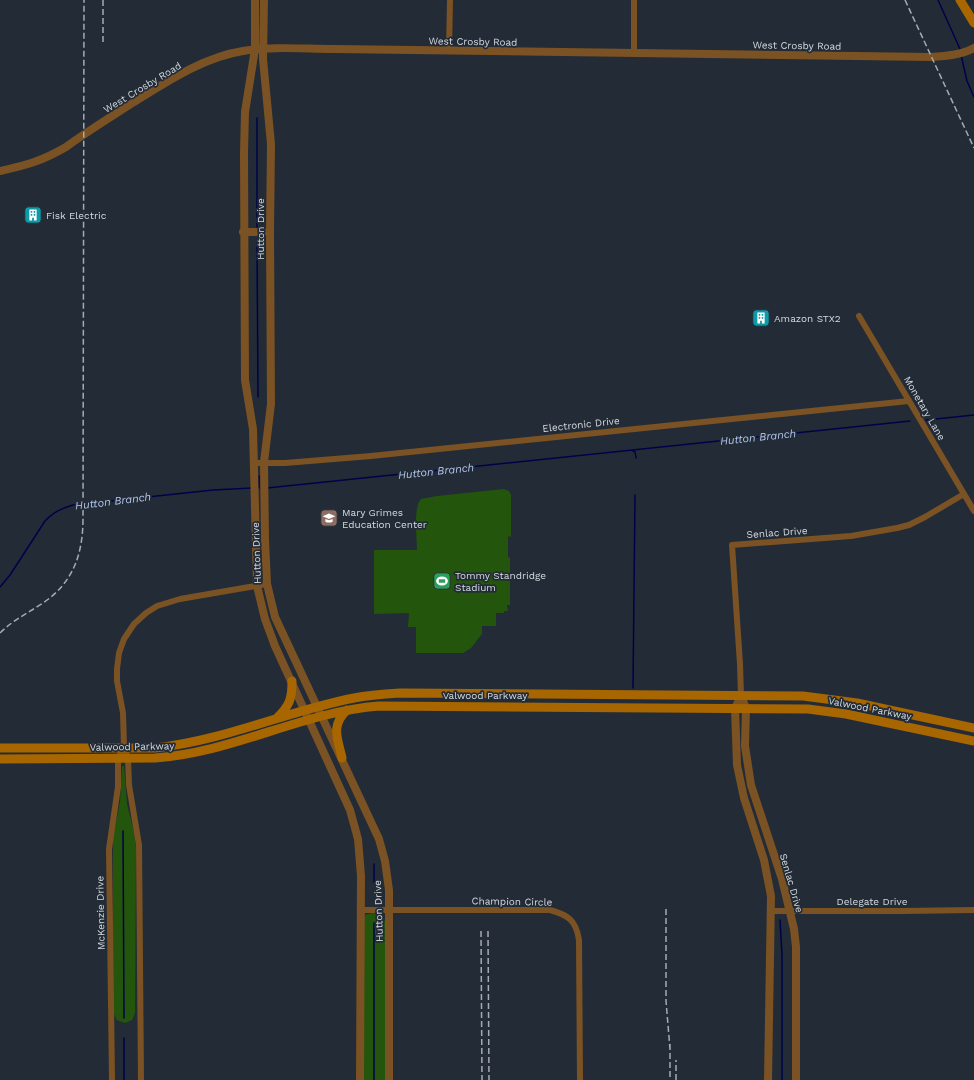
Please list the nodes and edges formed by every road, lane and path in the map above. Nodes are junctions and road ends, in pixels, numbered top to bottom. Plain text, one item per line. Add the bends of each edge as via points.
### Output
1 (255, 0) edge
2 (264, 0) edge
3 (450, 0) edge
4 (634, 0) edge
5 (960, 0) edge
6 (974, 23) edge
7 (259, 49) junction
8 (971, 49) edge
9 (449, 51) junction
10 (634, 53) junction
11 (0, 170) edge
12 (243, 232) junction
13 (270, 232) junction
14 (859, 316) dead end
15 (909, 401) junction
16 (264, 462) junction
17 (255, 463) junction
18 (964, 494) junction
19 (260, 505) junction
20 (974, 511) edge
21 (267, 584) junction
22 (257, 586) junction
23 (292, 681) junction
24 (476, 694) junction
25 (624, 695) junction
26 (741, 696) junction
27 (827, 698) junction
28 (476, 706) junction
29 (318, 707) junction
30 (624, 707) junction
31 (735, 708) junction
32 (746, 708) junction
33 (347, 710) junction
34 (826, 710) junction
35 (308, 715) junction
36 (322, 716) junction
37 (276, 719) junction
38 (931, 719) junction
39 (974, 728) edge
40 (928, 731) junction
41 (974, 741) edge
42 (0, 748) edge
43 (124, 748) junction
44 (118, 758) junction
45 (128, 758) junction
46 (342, 758) junction
47 (0, 759) edge
48 (755, 800) junction
49 (746, 803) junction
50 (360, 910) junction
51 (389, 910) junction
52 (974, 910) edge
53 (771, 911) junction
54 (790, 912) junction
55 (112, 1080) edge
56 (142, 1080) edge
57 (360, 1080) edge
58 (389, 1080) edge
59 (580, 1080) edge
60 (768, 1080) edge
61 (796, 1080) edge

1 - 7 street, Hutton Drive
2 - 7 street, Hutton Drive
3 - 9 street
4 - 10 street
5 - 6 main road
7 - 9 street, West Crosby Road
7 - 11 street, West Crosby Road via 227,54 203,63 164,84 50,156 34,163
7 - 12 street, Hutton Drive via 245,112
7 - 13 street, Hutton Drive via 271,144
8 - 10 street, West Crosby Road via 953,55 931,57
9 - 10 street, West Crosby Road
12 - 13 street
12 - 17 street, Hutton Drive via 245,380 253,429
13 - 16 street, Hutton Drive via 271,404
14 - 15 street, Monetary Lane
15 - 16 street, Electronic Drive via 371,456
15 - 18 street, Monetary Lane
16 - 17 street, Electronic Drive
16 - 19 street, Hutton Drive
17 - 19 street, Hutton Drive
18 - 20 street, Monetary Lane
18 - 26 street, Senlac Drive via 925,517 898,528 851,536 732,545
19 - 21 street, Hutton Drive
19 - 22 street, Hutton Drive
21 - 22 street
21 - 29 street, Hutton Drive via 275,617
22 - 23 street, Hutton Drive via 264,619
22 - 43 street via 163,603 138,620 121,647 117,669 123,713
23 - 35 street, Hutton Drive
23 - 37 main road via 290,702
24 - 25 main road, Valwood Parkway
24 - 28 main road
24 - 29 main road, Valwood Parkway via 380,694
25 - 26 main road, Valwood Parkway
25 - 30 main road
26 - 27 main road, Valwood Parkway
26 - 31 street, Senlac Drive
26 - 32 street, Senlac Drive
27 - 34 main road
27 - 38 main road, Valwood Parkway
28 - 30 main road, Valwood Parkway
28 - 33 main road, Valwood Parkway via 379,706
29 - 35 main road, Valwood Parkway
29 - 36 street, Hutton Drive
30 - 31 main road, Valwood Parkway
31 - 32 main road, Valwood Parkway
31 - 49 street, Senlac Drive via 737,765
32 - 34 main road, Valwood Parkway
32 - 48 street, Senlac Drive via 745,746
33 - 36 main road, Valwood Parkway
33 - 46 main road via 337,722 336,730
34 - 40 main road, Valwood Parkway
35 - 36 main road, Valwood Parkway
35 - 37 main road, Valwood Parkway
35 - 45 main road, Valwood Parkway via 196,752 175,756
35 - 50 street, Hutton Drive via 350,810 358,840
36 - 46 street, Hutton Drive
37 - 43 main road, Valwood Parkway via 174,746
38 - 39 main road, Valwood Parkway
38 - 40 main road
40 - 41 main road, Valwood Parkway
42 - 43 main road, Valwood Parkway
43 - 44 street, McKenzie Drive
43 - 45 street
44 - 45 main road, Valwood Parkway
44 - 47 main road, Valwood Parkway
44 - 55 street, McKenzie Drive via 117,794 109,849
45 - 56 street via 129,785 139,845
46 - 51 street, Hutton Drive via 379,839 388,883
48 - 49 street
48 - 54 street, Senlac Drive via 782,879
49 - 53 street, Senlac Drive via 764,860 771,896
50 - 51 street, Champion Circle
50 - 57 street, Hutton Drive
51 - 58 street, Hutton Drive
51 - 59 street, Champion Circle via 550,910 571,919 578,930 580,940
52 - 54 street, Delegate Drive
53 - 54 street, Delegate Drive
53 - 60 street, Senlac Drive
54 - 61 street, Senlac Drive via 796,947

